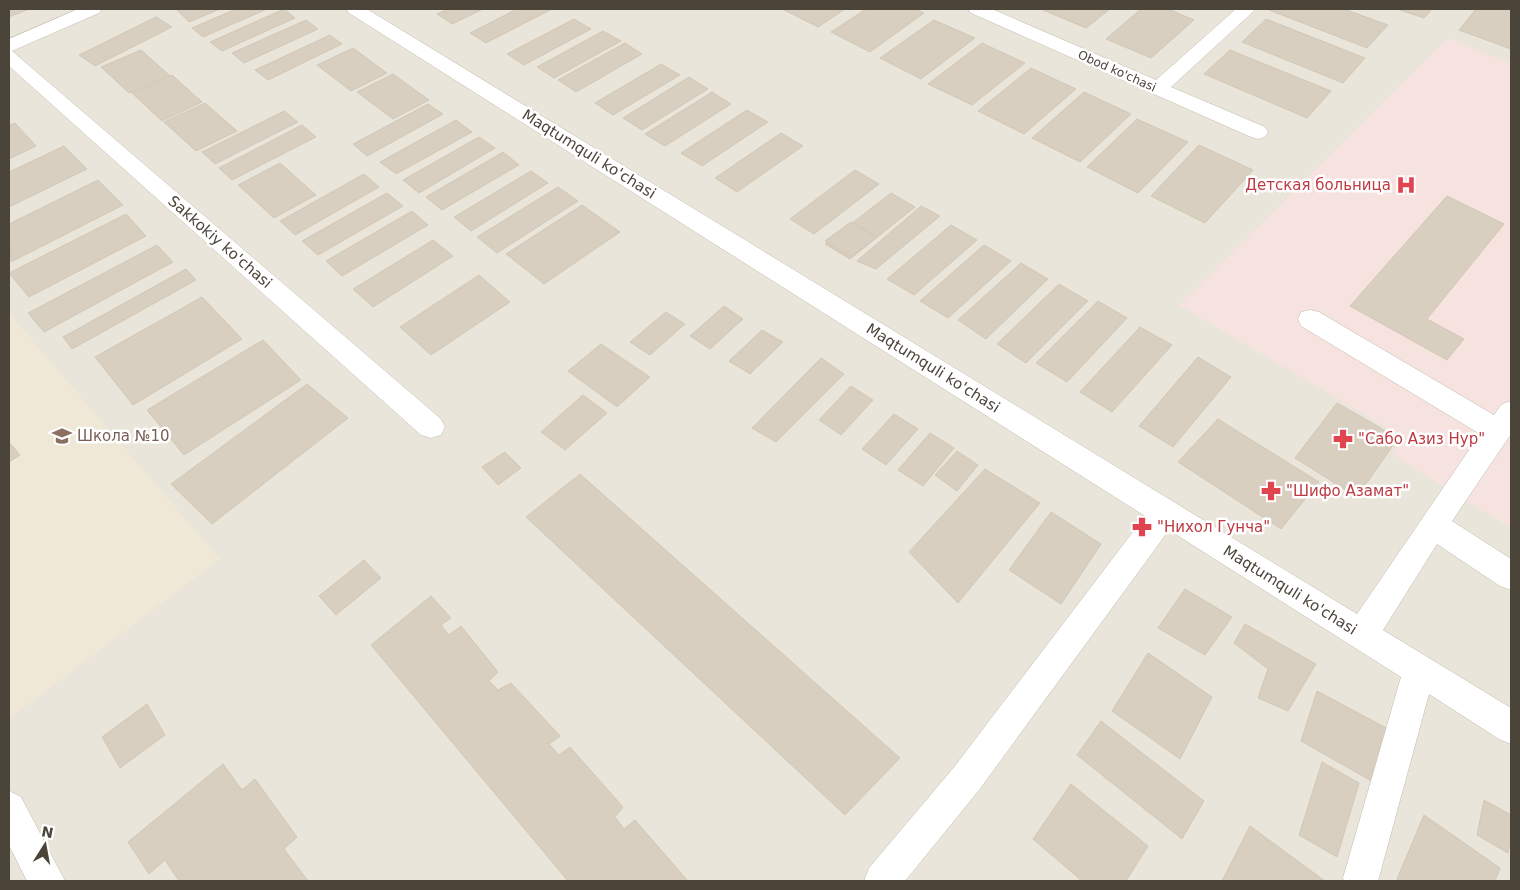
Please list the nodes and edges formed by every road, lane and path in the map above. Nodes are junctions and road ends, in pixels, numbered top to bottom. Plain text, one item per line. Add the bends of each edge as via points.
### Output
1 (93, 9) edge
2 (355, 9) edge
3 (977, 9) edge
4 (1247, 9) edge
5 (9, 46) edge
6 (9, 56) edge
7 (1158, 88) junction
8 (1258, 132) dead end
9 (1310, 319) dead end
10 (1506, 423) edge
11 (431, 427) dead end
12 (1164, 512) junction
13 (1433, 526) junction
14 (1511, 576) edge
15 (1362, 634) junction
16 (1419, 670) junction
17 (1511, 727) edge
18 (9, 810) edge
19 (1361, 878) dead end
20 (47, 881) edge
21 (882, 881) edge

1 - 5 street
2 - 12 street, Maqtumquli ko'chasi
3 - 7 street, Obod ko'chasi
4 - 7 street
6 - 11 street, Sakkokiy ko'chasi
7 - 8 street, Obod ko'chasi
9 - 10 street
10 - 13 street
12 - 15 street, Maqtumquli ko'chasi
12 - 21 street via 967,778
13 - 14 street
13 - 15 street
15 - 16 street, Maqtumquli ko'chasi
16 - 17 street, Maqtumquli ko'chasi
16 - 19 street
18 - 20 street

